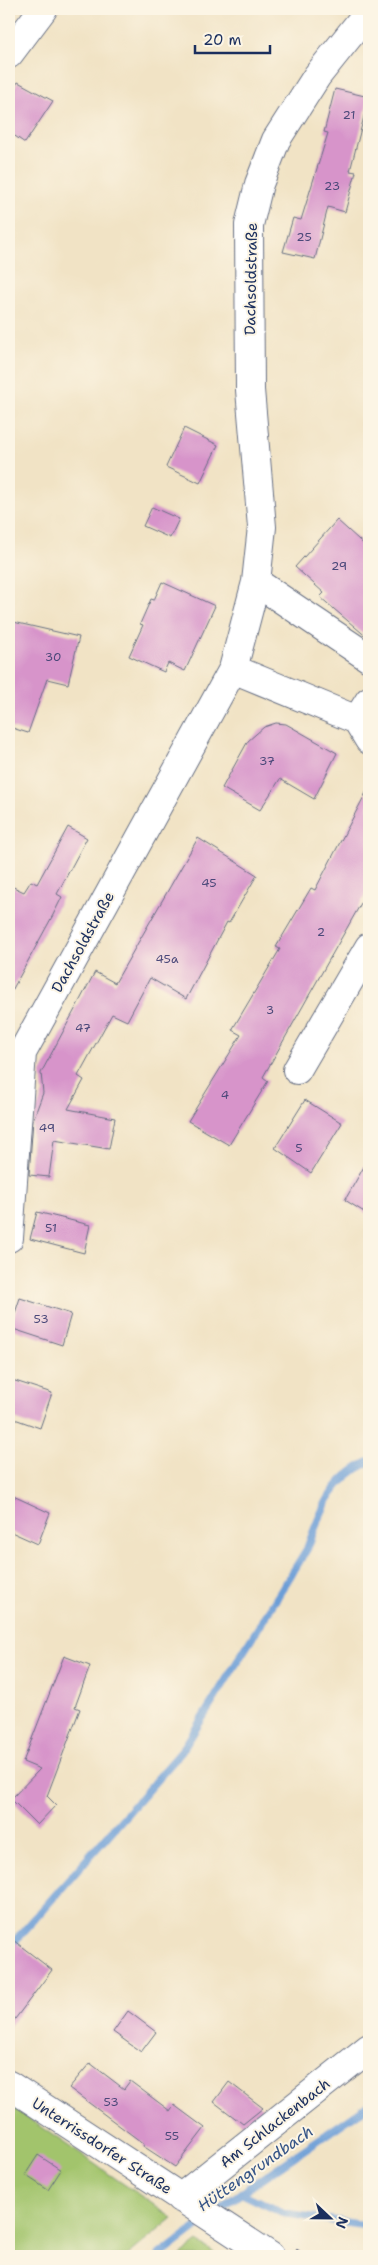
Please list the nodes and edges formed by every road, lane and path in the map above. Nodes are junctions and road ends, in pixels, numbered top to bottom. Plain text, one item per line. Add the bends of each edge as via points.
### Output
1 (44, 9) edge
2 (369, 11) edge
3 (9, 54) edge
4 (256, 582) junction
5 (369, 658) edge
6 (233, 669) junction
7 (365, 720) edge
8 (369, 947) edge
9 (15, 1048) edge
10 (297, 1070) dead end
11 (9, 1238) edge
12 (369, 2048) edge
13 (9, 2085) edge
14 (187, 2202) junction
15 (270, 2256) edge

1 - 3 street
2 - 4 street, Dachsoldstraße via 316,76 276,140 259,184 249,225 250,390 262,527
4 - 5 street
4 - 6 street, Dachsoldstraße
6 - 7 street
6 - 9 street, Dachsoldstraße
8 - 10 street
9 - 11 street, Dachsoldstraße
12 - 14 street, Am Schlackenbach
13 - 14 street, Unterrissdorfer Straße
14 - 15 street, Unterrissdorfer Straße

